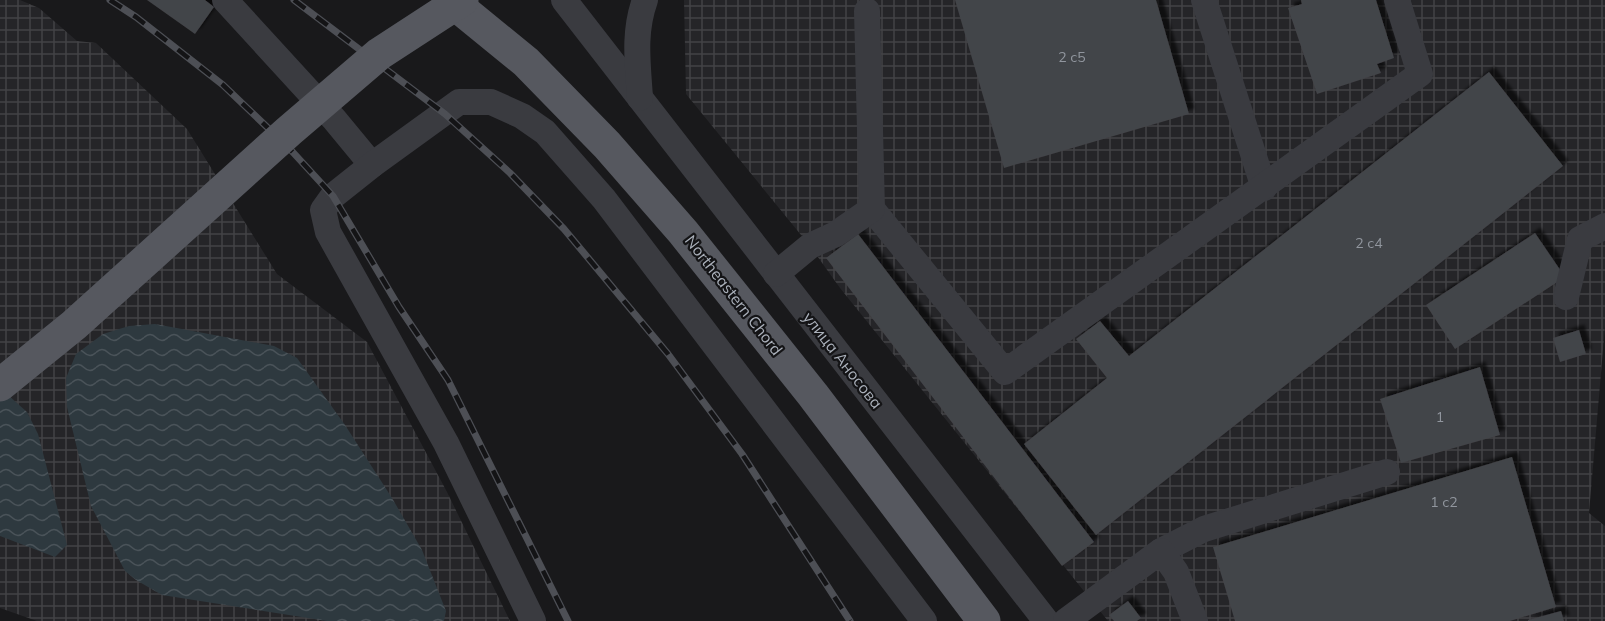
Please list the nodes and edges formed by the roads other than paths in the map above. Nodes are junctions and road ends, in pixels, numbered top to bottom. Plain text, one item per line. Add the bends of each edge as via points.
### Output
1 (225, 0) edge
2 (450, 0) edge
3 (462, 0) edge
4 (564, 0) edge
5 (645, 0) edge
6 (1204, 0) edge
7 (1397, 0) edge
8 (867, 11) dead end
9 (640, 99) junction
10 (372, 165) junction
11 (1264, 188) junction
12 (872, 209) junction
13 (1605, 226) edge
14 (776, 274) junction
15 (1566, 297) dead end
16 (0, 385) edge
17 (1387, 472) dead end
18 (1161, 551) junction
19 (532, 621) edge
20 (924, 621) edge
21 (984, 621) edge
22 (1046, 621) edge
23 (1066, 621) edge
24 (1195, 621) edge

1 - 10 street
2 - 21 main road, Northeastern Chord via 526,62 607,145 683,232
3 - 16 main road, bridge via 379,54 74,325
4 - 9 street, улица Аносова
5 - 9 street via 636,46
6 - 11 street
7 - 11 street via 1420,75
8 - 12 street
9 - 14 street, улица Аносова
10 - 19 street via 333,196 323,210 328,232 446,442
10 - 20 street via 459,102 491,102 522,116 544,132 604,200
11 - 12 street via 1005,372
12 - 14 street via 836,234 810,246
13 - 15 street via 1580,239
14 - 22 street, улица Аносова
17 - 18 street via 1204,529
18 - 23 street
18 - 24 street via 1176,572

